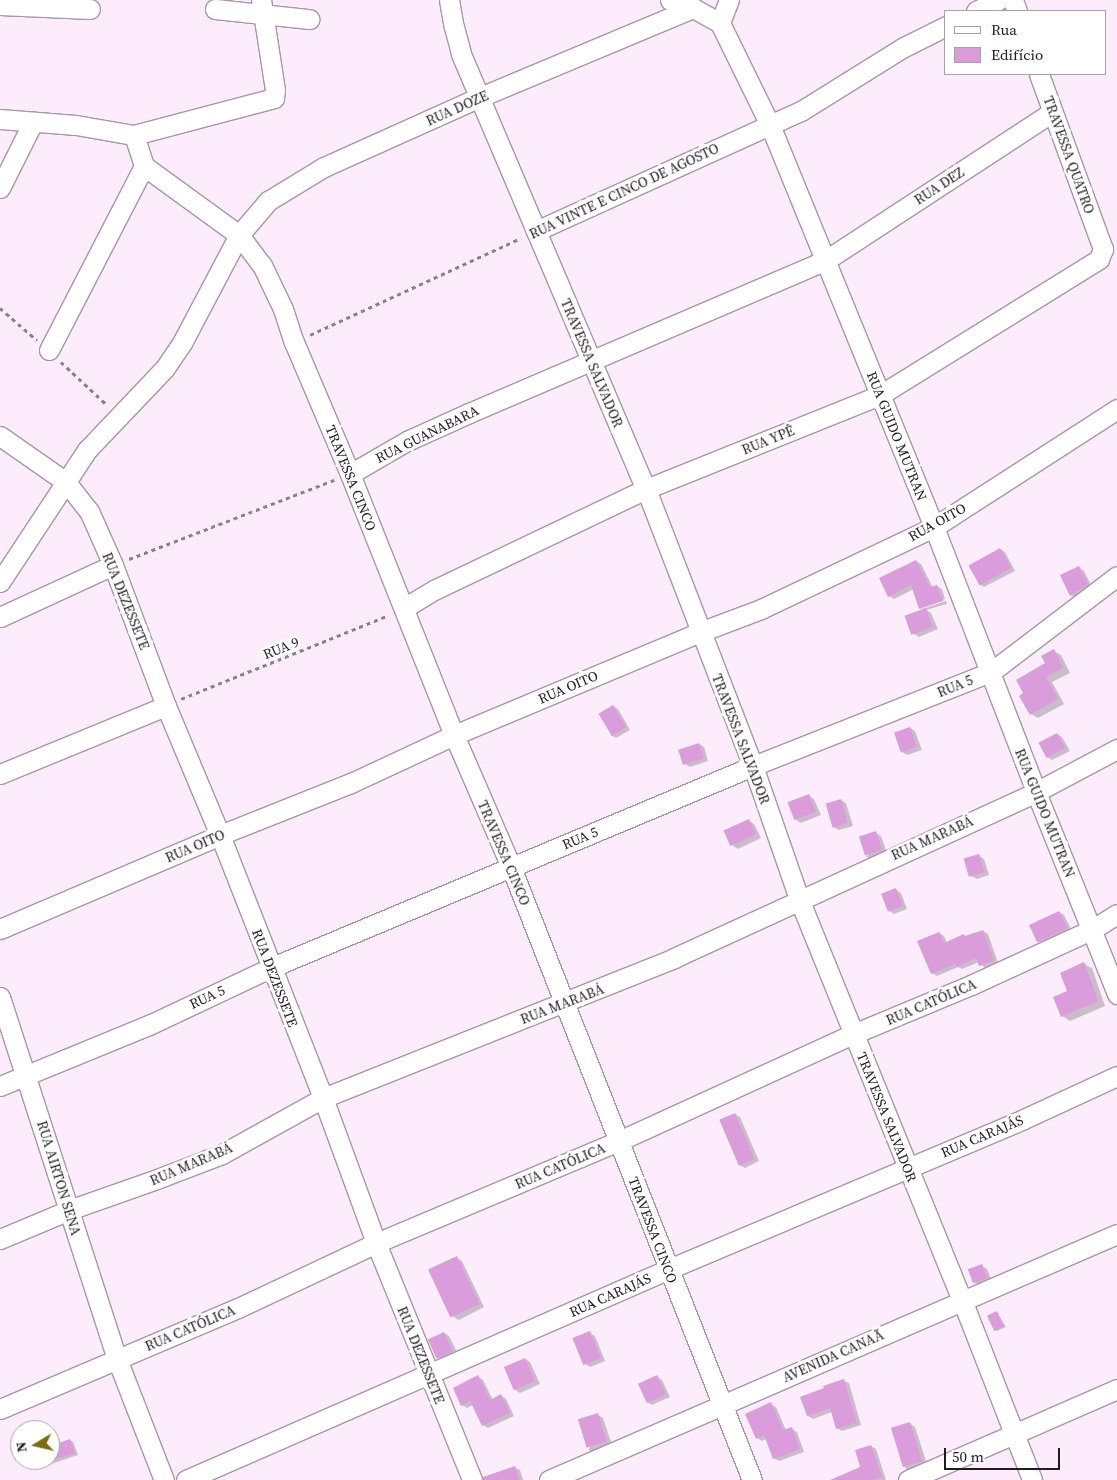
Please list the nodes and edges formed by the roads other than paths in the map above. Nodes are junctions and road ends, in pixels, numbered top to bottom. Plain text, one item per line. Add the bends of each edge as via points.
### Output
1 (449, 0) edge
2 (670, 0) edge
3 (729, 0) edge
4 (999, 0) edge
5 (0, 5) edge
6 (262, 7) edge
7 (693, 8) junction
8 (90, 9) dead end
9 (215, 9) dead end
10 (978, 10) edge
11 (309, 19) dead end
12 (720, 23) junction
13 (944, 27) edge
14 (1039, 75) edge
15 (480, 97) junction
16 (1052, 112) junction
17 (0, 119) edge
18 (33, 122) junction
19 (770, 125) junction
20 (134, 135) junction
21 (144, 166) junction
22 (0, 188) edge
23 (536, 231) junction
24 (239, 235) junction
25 (1099, 236) joint
26 (826, 260) junction
27 (49, 350) road end
28 (591, 360) junction
29 (880, 395) junction
30 (1117, 409) edge
31 (0, 436) edge
32 (350, 474) junction
33 (66, 482) junction
34 (646, 489) junction
35 (934, 527) junction
36 (113, 565) junction
37 (1117, 576) edge
38 (0, 582) edge
39 (404, 608) junction
40 (0, 617) edge
41 (700, 632) junction
42 (991, 672) junction
43 (166, 706) junction
44 (454, 735) junction
45 (1117, 749) edge
46 (753, 766) junction
47 (0, 774) edge
48 (1036, 792) junction
49 (220, 835) junction
50 (511, 867) junction
51 (799, 899) junction
52 (1117, 914) edge
53 (0, 929) edge
54 (1093, 929) junction
55 (270, 968) junction
56 (1117, 994) edge
57 (0, 997) edge
58 (565, 1003) junction
59 (853, 1034) junction
60 (26, 1074) junction
61 (1117, 1076) edge
62 (0, 1086) edge
63 (322, 1098) junction
64 (619, 1141) junction
65 (908, 1168) junction
66 (69, 1210) junction
67 (1117, 1234) edge
68 (0, 1239) edge
69 (376, 1243) junction
70 (669, 1269) junction
71 (962, 1300) junction
72 (117, 1359) junction
73 (428, 1374) junction
74 (1117, 1389) edge
75 (722, 1405) junction
76 (0, 1409) edge
77 (1013, 1436) junction
78 (164, 1480) edge
79 (186, 1480) edge
80 (472, 1480) edge
81 (549, 1480) edge
82 (752, 1480) edge
83 (908, 1480) edge
84 (1032, 1480) edge

1 - 15 street, TRAVESSA SALVADOR via 462,54
2 - 7 street
3 - 12 street
4 - 10 street
5 - 8 street
6 - 9 street
6 - 11 street
6 - 20 street via 274,98
7 - 12 street
7 - 15 street, RUA DOZE
12 - 19 street, RUA GUIDO MUTRAN
13 - 19 street, RUA VINTE E CINCO DE AGOSTO via 904,47 801,111
14 - 16 street, TRAVESSA QUATRO
15 - 23 street, TRAVESSA SALVADOR
15 - 24 street, RUA DOZE via 324,167 268,201
16 - 25 street, TRAVESSA QUATRO
16 - 26 street, RUA DEZ
17 - 18 street
18 - 20 street
18 - 22 street
19 - 23 street, RUA VINTE E CINCO DE AGOSTO
19 - 26 street, RUA GUIDO MUTRAN
20 - 21 street
21 - 24 street, TRAVESSA CINCO
21 - 27 street
23 - 28 street, TRAVESSA SALVADOR
24 - 32 street, TRAVESSA CINCO via 262,265 283,309
24 - 33 street, RUA DOZE via 183,341 165,368 96,440
25 - 29 street, RUA YPÊ via 1103,249 1099,259
26 - 28 street, RUA GUANABARA
26 - 29 street, RUA GUIDO MUTRAN
28 - 32 street, RUA GUANABARA via 407,441
28 - 34 street, TRAVESSA SALVADOR
29 - 34 street, RUA YPÊ
29 - 35 street, RUA GUIDO MUTRAN
30 - 35 street, RUA OITO
31 - 33 street, RUA DEZESSETE
32 - 39 street, TRAVESSA CINCO
33 - 36 street, RUA DEZESSETE via 89,512
33 - 38 street, RUA DOZE
34 - 39 street, RUA YPÊ via 436,589
34 - 41 street, TRAVESSA SALVADOR
35 - 41 street, RUA OITO via 761,609
35 - 42 street, RUA GUIDO MUTRAN
36 - 40 street
36 - 43 street, RUA DEZESSETE
37 - 42 street, RUA 5
39 - 44 street, TRAVESSA CINCO
41 - 44 street, RUA OITO
41 - 46 street, TRAVESSA SALVADOR
42 - 46 street, RUA 5
42 - 48 street, RUA GUIDO MUTRAN
43 - 47 street
43 - 49 street, RUA DEZESSETE
44 - 49 street, RUA OITO via 351,782
44 - 50 street, TRAVESSA CINCO
45 - 48 street, RUA MARABÁ
46 - 50 street, RUA 5
46 - 51 street, TRAVESSA SALVADOR
48 - 51 street, RUA MARABÁ
48 - 54 street, RUA GUIDO MUTRAN
49 - 53 street, RUA OITO
49 - 55 street, RUA DEZESSETE
50 - 55 street, RUA 5
50 - 58 street, TRAVESSA CINCO
51 - 58 street, RUA MARABÁ via 674,958
51 - 59 street, TRAVESSA SALVADOR
52 - 54 street, RUA CATÓLICA
54 - 56 street, RUA GUIDO MUTRAN
54 - 59 street, RUA CATÓLICA via 971,986
55 - 60 street, RUA 5 via 151,1024
55 - 63 street, RUA DEZESSETE
57 - 60 street, RUA AIRTON SENA
58 - 63 street, RUA MARABÁ
58 - 64 street, TRAVESSA CINCO
59 - 64 street, RUA CATÓLICA
59 - 65 street, TRAVESSA SALVADOR
60 - 62 street, RUA 5
60 - 66 street, RUA AIRTON SENA
61 - 65 street, RUA CARAJÁS
63 - 66 street, RUA MARABÁ via 222,1154
63 - 69 street, RUA DEZESSETE
64 - 69 street, RUA CATÓLICA
64 - 70 street, TRAVESSA CINCO
65 - 70 street, RUA CARAJÁS
65 - 71 street, TRAVESSA SALVADOR
66 - 68 street, RUA MARABÁ
66 - 72 street, RUA AIRTON SENA
67 - 71 street, AVENIDA CANAÃ
69 - 72 street, RUA CATÓLICA via 238,1308
69 - 73 street, RUA DEZESSETE
70 - 73 street, RUA CARAJÁS
70 - 75 street, TRAVESSA CINCO
71 - 75 street, AVENIDA CANAÃ
71 - 77 street, TRAVESSA SALVADOR
72 - 76 street, RUA CATÓLICA
72 - 78 street, RUA AIRTON SENA
73 - 79 street, RUA CARAJÁS
73 - 80 street, RUA DEZESSETE
74 - 77 street
75 - 81 street, AVENIDA CANAÃ
75 - 82 street, TRAVESSA CINCO
77 - 83 street
77 - 84 street, TRAVESSA SALVADOR

